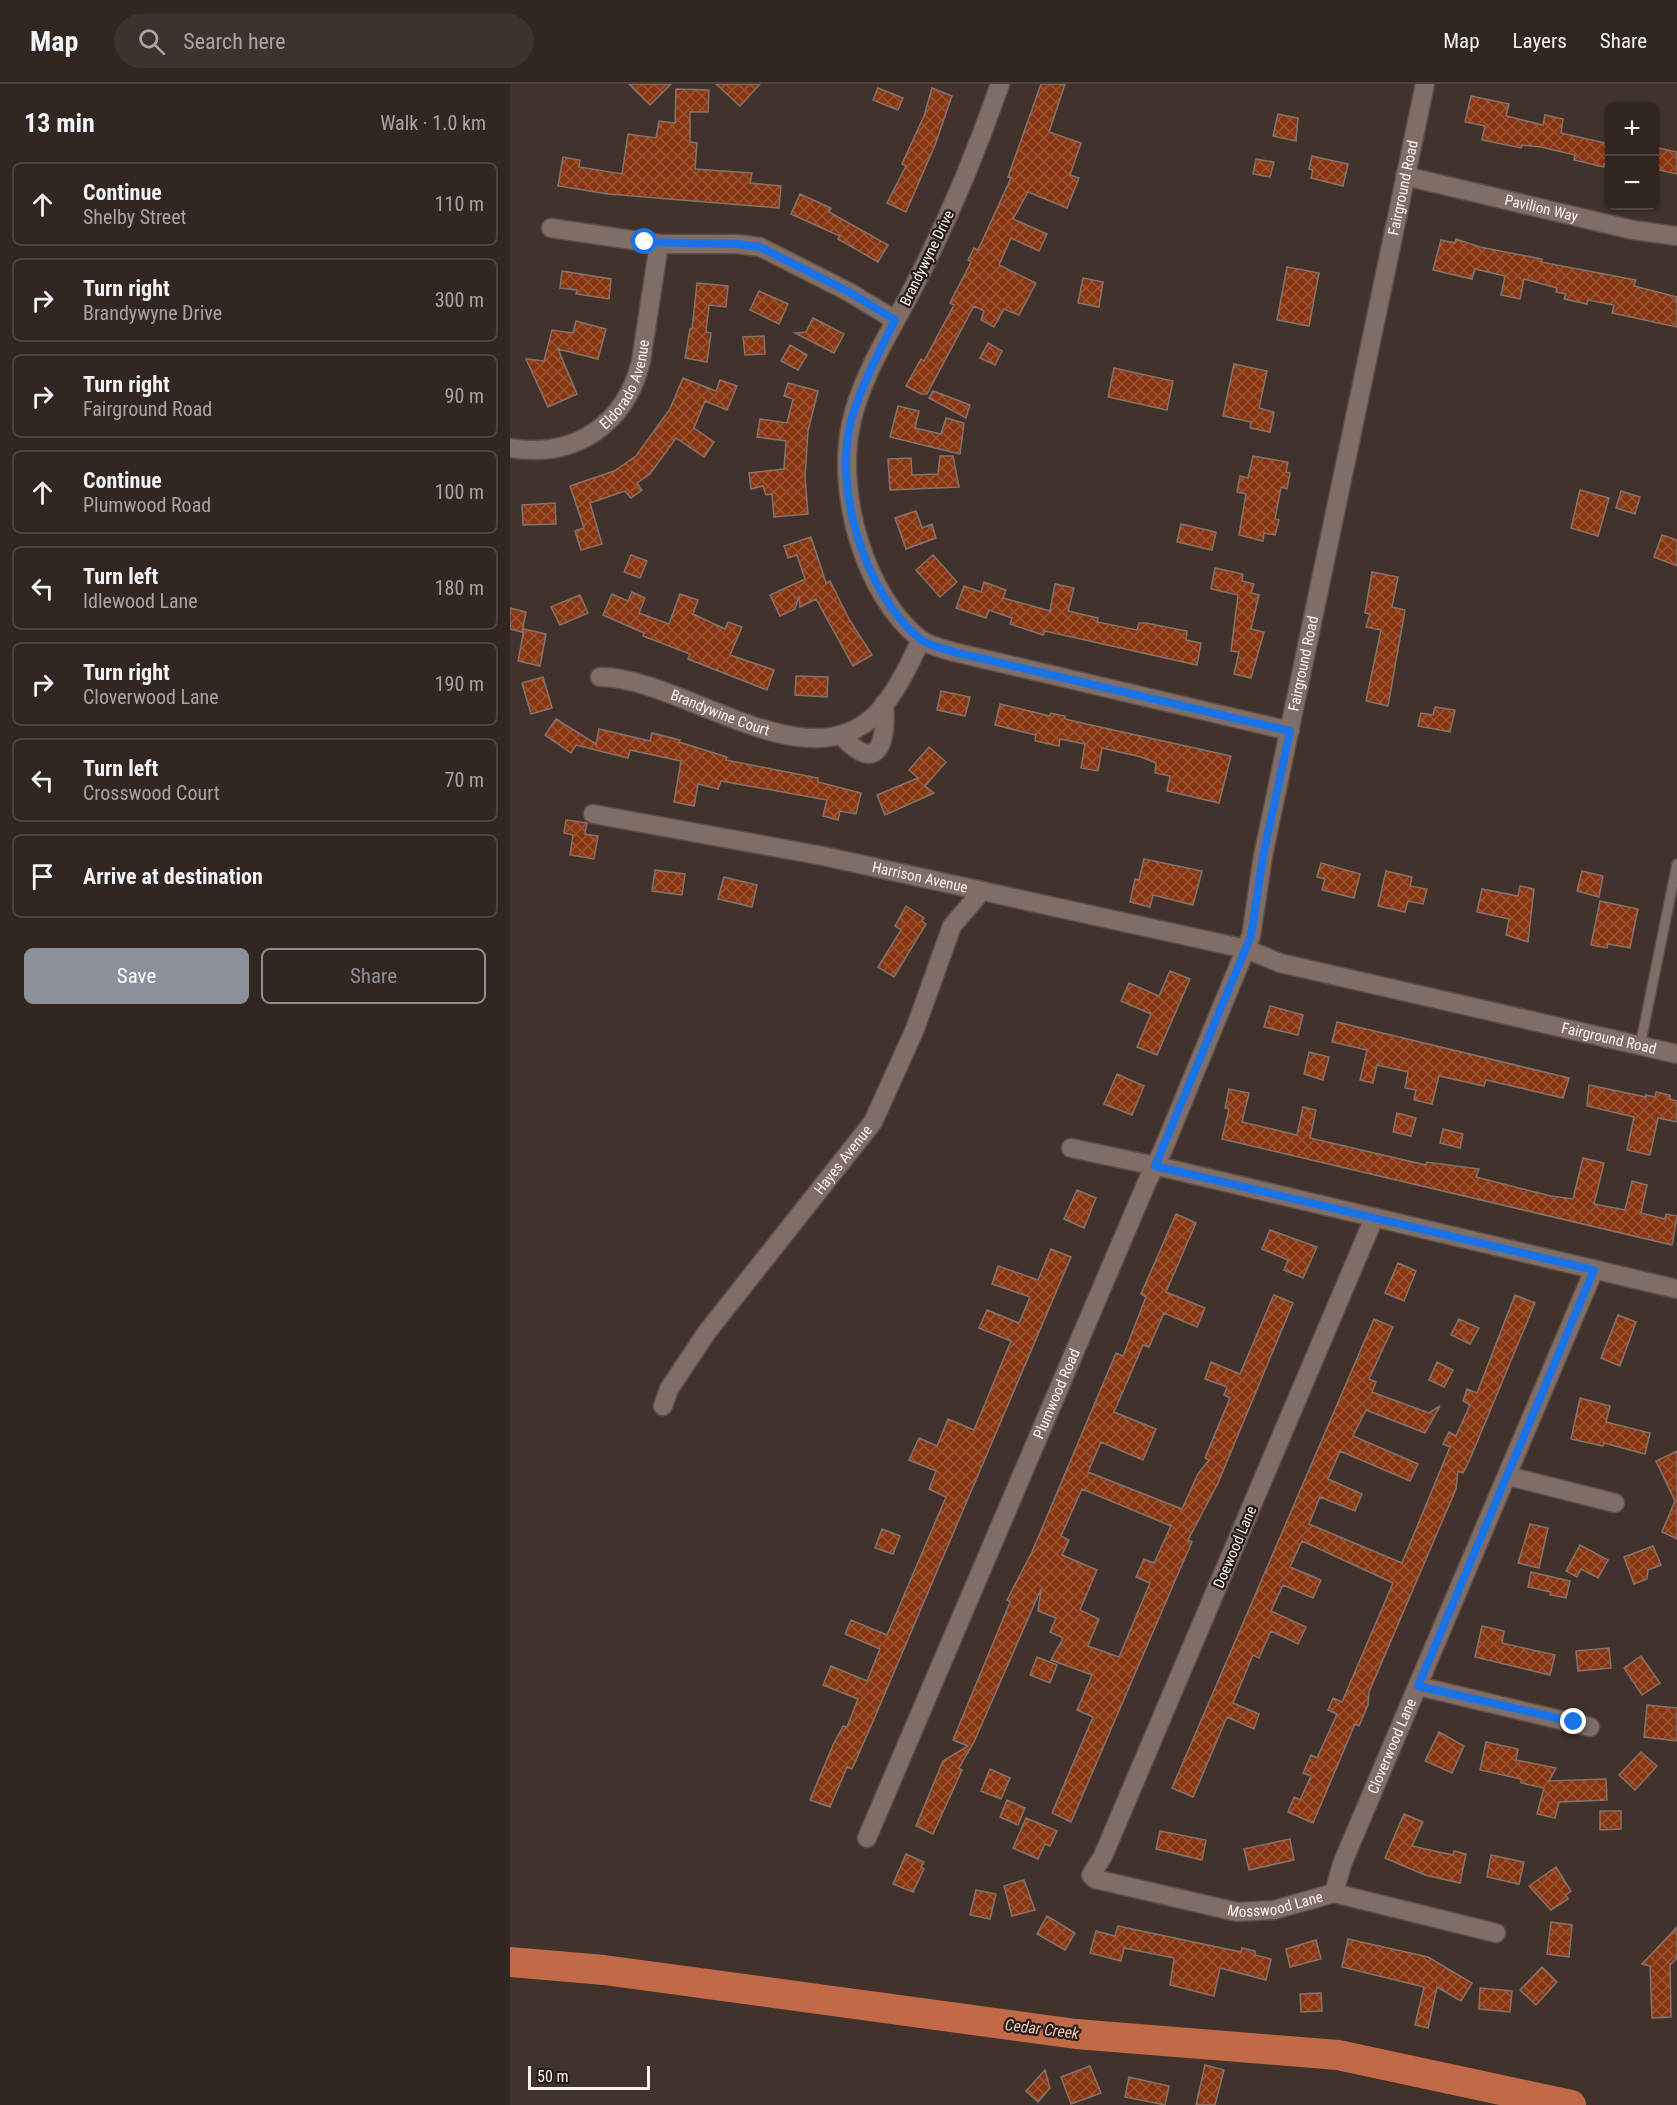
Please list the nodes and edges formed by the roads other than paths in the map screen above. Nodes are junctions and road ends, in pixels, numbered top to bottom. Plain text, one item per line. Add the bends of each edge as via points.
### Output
1 (1000, 84) edge
2 (1425, 84) edge
3 (1405, 176) junction
4 (551, 228) dead end
5 (1677, 236) edge
6 (659, 244) junction
7 (895, 320) junction
8 (510, 448) edge
9 (921, 640) junction
10 (600, 677) dead end
11 (884, 704) junction
12 (1290, 731) junction
13 (842, 736) junction
14 (593, 814) dead end
15 (1677, 864) edge
16 (982, 891) junction
17 (1246, 949) junction
18 (1640, 1046) junction
19 (1677, 1054) edge
20 (1071, 1148) dead end
21 (1155, 1166) junction
22 (1374, 1218) junction
23 (1594, 1270) junction
24 (1677, 1289) edge
25 (663, 1406) dead end
26 (1508, 1476) junction
27 (1615, 1503) dead end
28 (1418, 1686) junction
29 (1590, 1727) dead end
30 (867, 1838) dead end
31 (1091, 1875) joint
32 (1334, 1893) junction
33 (1496, 1933) dead end

1 - 7 street, Brandywyne Drive via 945,223
2 - 3 street, Fairground Road
3 - 5 street, Pavilion Way via 1633,230
3 - 12 street, Fairground Road
4 - 6 street
6 - 7 street via 737,244 772,251
6 - 8 street, Eldorado Avenue via 638,376 621,408 598,429 569,445 533,450
7 - 9 street, Brandywyne Drive via 851,421 846,460 859,537 869,568 883,598
9 - 11 street
9 - 12 street, Brandywyne Drive via 954,652
10 - 13 street, Brandywine Court via 649,685 771,731
11 - 13 street via 862,726
11 - 13 street via 884,739 876,751 856,752
12 - 17 street, Fairground Road
14 - 16 street, Harrison Avenue via 823,856
15 - 18 lane
16 - 17 street, Harrison Avenue
16 - 25 street, Hayes Avenue via 952,926 915,1029 873,1122 707,1332 669,1389
17 - 18 street, Fairground Road via 1280,963
17 - 21 street, Plumwood Road
18 - 19 street, Fairground Road
20 - 21 street
21 - 22 street
21 - 30 street, Plumwood Road
22 - 23 street
22 - 31 street, Doewood Lane via 1131,1791
23 - 24 street
23 - 26 street, Cloverwood Lane
26 - 27 street
26 - 28 street, Cloverwood Lane
28 - 29 street
28 - 32 street, Cloverwood Lane via 1342,1864
31 - 32 street, Mosswood Lane via 1237,1912 1274,1910
32 - 33 street, Mosswood Lane

